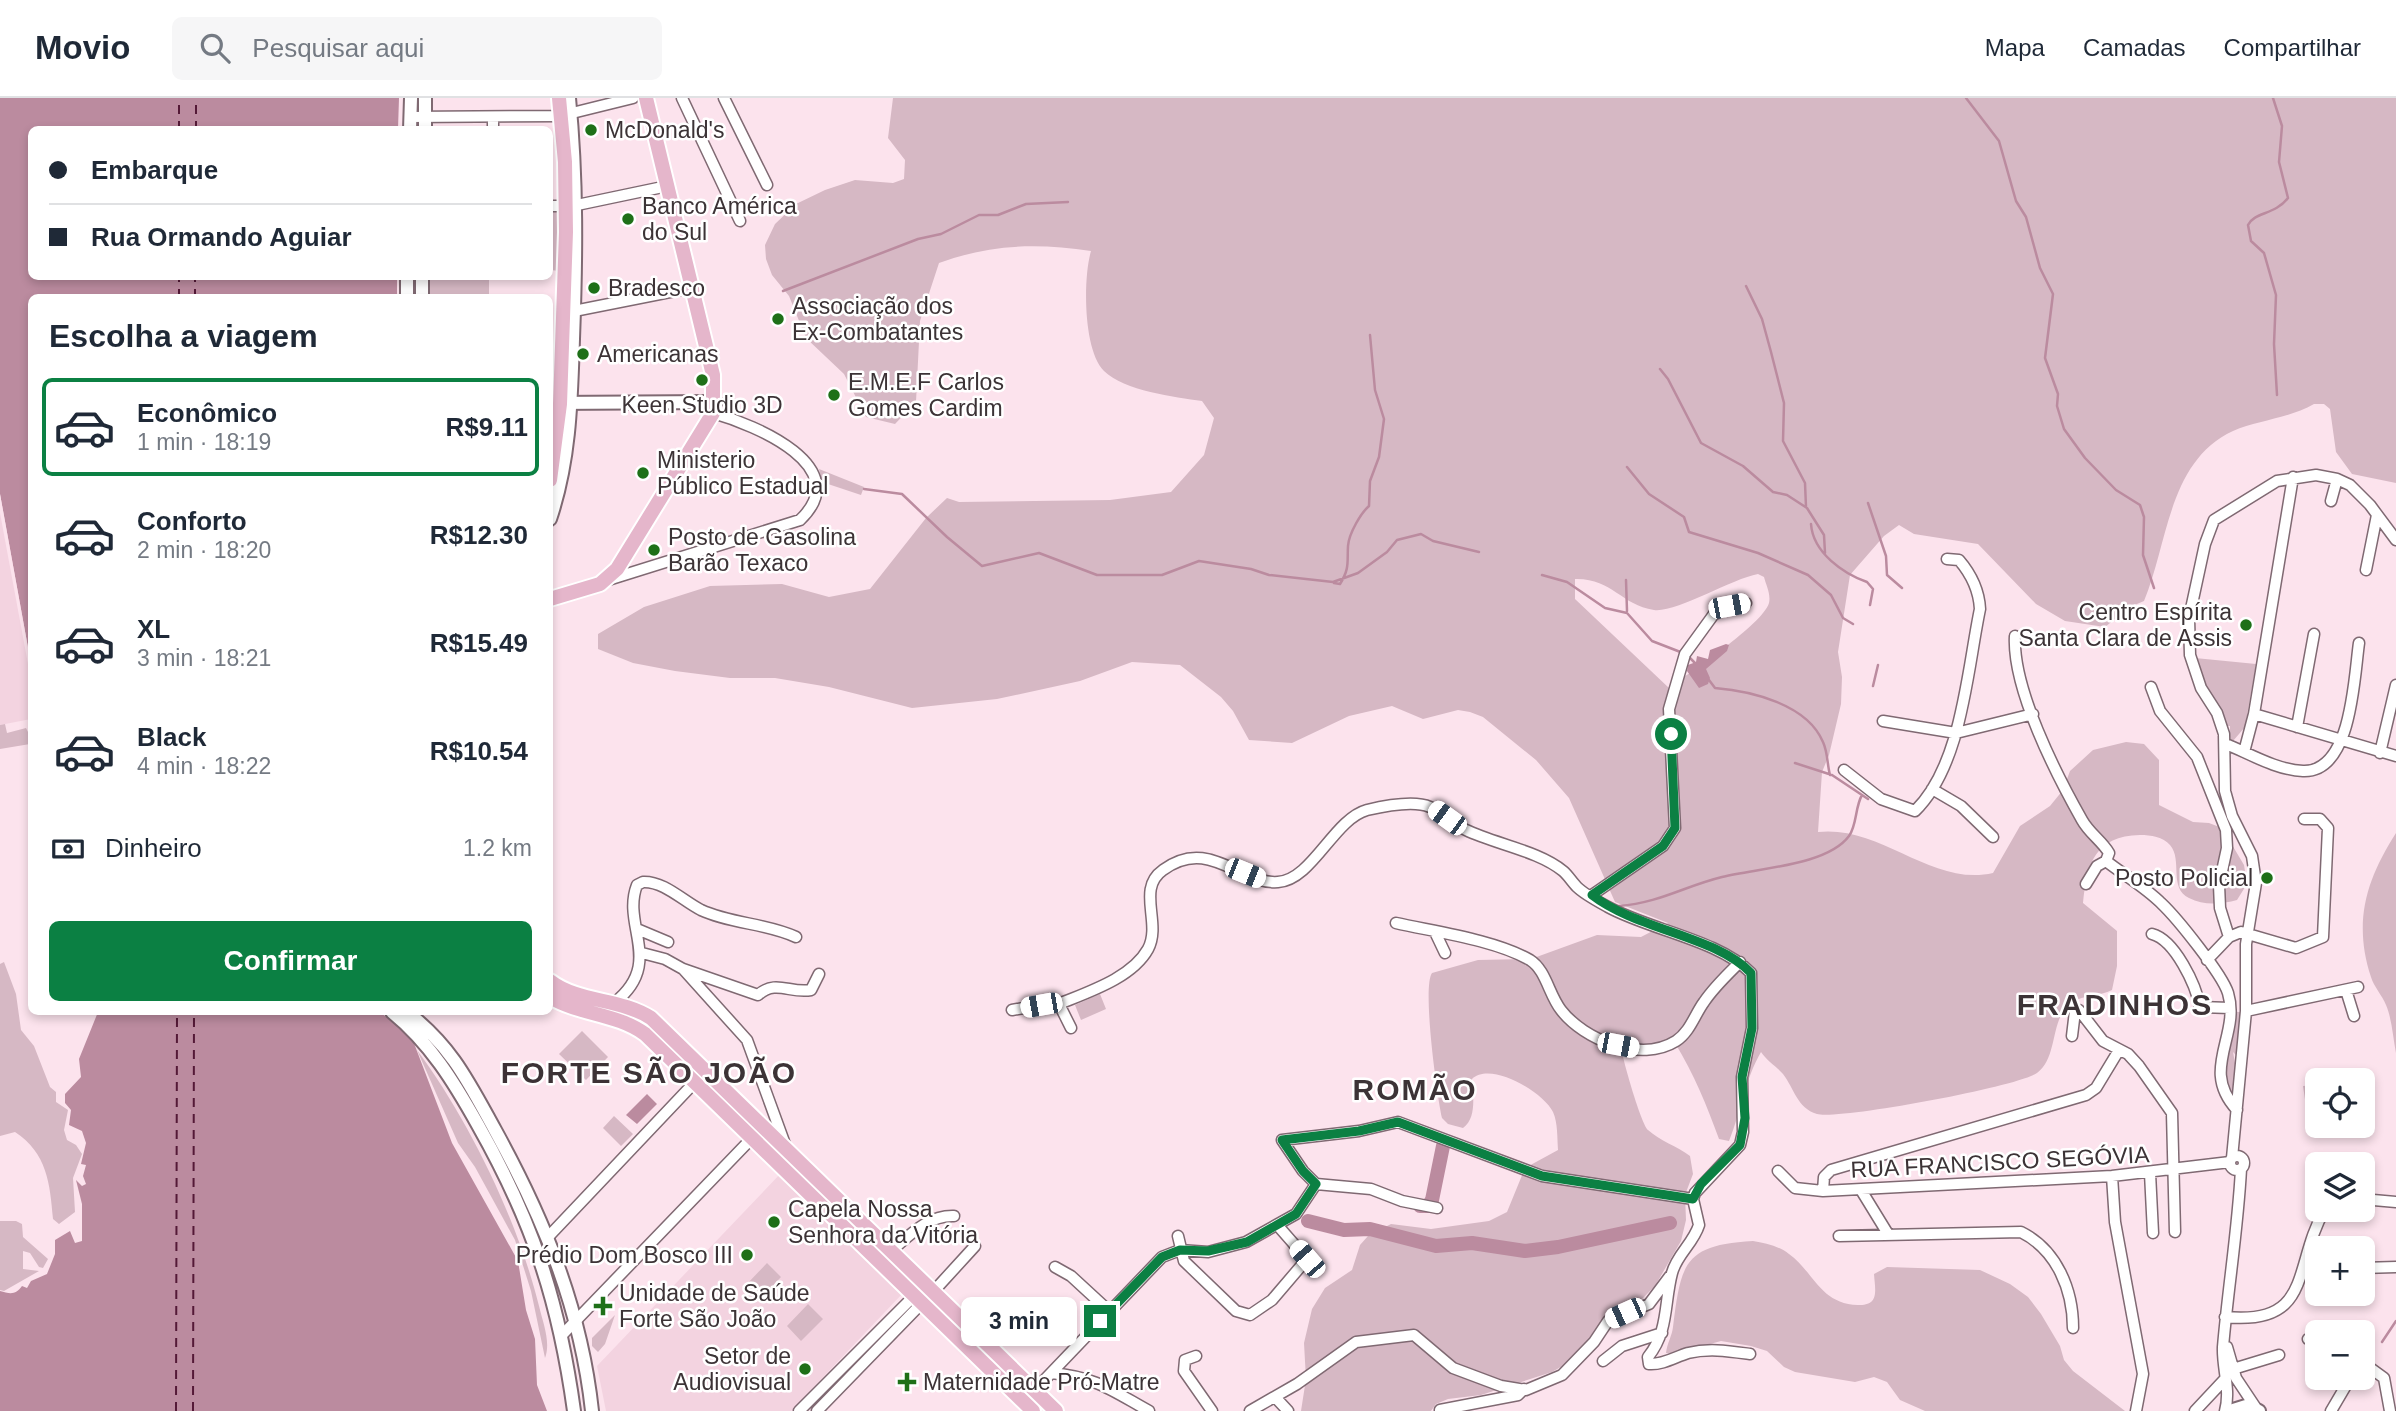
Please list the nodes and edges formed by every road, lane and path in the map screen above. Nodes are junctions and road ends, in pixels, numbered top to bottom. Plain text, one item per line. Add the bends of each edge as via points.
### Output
1 (411, 98) edge
2 (425, 98) edge
3 (559, 98) edge
4 (569, 98) edge
5 (633, 98) edge
6 (646, 98) edge
7 (682, 98) edge
8 (724, 98) edge
9 (565, 114) junction
10 (493, 117) junction
11 (410, 123) edge
12 (425, 124) edge
13 (493, 126) edge
14 (767, 184) dead end
15 (658, 188) dead end
16 (553, 206) edge
17 (572, 206) junction
18 (740, 221) dead end
19 (680, 289) dead end
20 (574, 311) junction
21 (560, 404) edge
22 (718, 411) junction
23 (553, 460) edge
24 (2293, 477) junction
25 (2337, 479) junction
26 (2331, 501) dead end
27 (553, 508) edge
28 (2377, 515) junction
29 (2396, 540) edge
30 (1947, 559) dead end
31 (2365, 570) dead end
32 (608, 580) junction
33 (553, 598) edge
34 (1746, 603) dead end
35 (2314, 634) dead end
36 (2015, 636) dead end
37 (2359, 643) dead end
38 (2396, 685) edge
39 (2151, 687) dead end
40 (2033, 714) junction
41 (2254, 714) junction
42 (1883, 721) dead end
43 (2297, 727) junction
44 (1956, 733) junction
45 (2342, 741) junction
46 (2226, 744) junction
47 (2245, 751) junction
48 (2388, 755) edge
49 (1844, 770) dead end
50 (1932, 789) junction
51 (2304, 819) dead end
52 (1993, 836) dead end
53 (2106, 861) junction
54 (2086, 884) dead end
55 (1592, 895) junction
56 (1396, 923) dead end
57 (637, 929) junction
58 (1435, 932) junction
59 (2247, 932) junction
60 (2152, 934) dead end
61 (796, 937) dead end
62 (2229, 937) junction
63 (668, 942) dead end
64 (642, 953) junction
65 (1445, 953) dead end
66 (2207, 960) junction
67 (1740, 962) junction
68 (819, 974) dead end
69 (697, 978) junction
70 (553, 983) edge
71 (2358, 987) dead end
72 (2346, 990) junction
73 (628, 992) junction
74 (553, 998) edge
75 (614, 1003) junction
76 (1059, 1004) junction
77 (634, 1008) junction
78 (2230, 1008) junction
79 (1012, 1010) dead end
80 (2246, 1011) junction
81 (395, 1015) edge
82 (411, 1015) edge
83 (2354, 1016) dead end
84 (634, 1027) junction
85 (1070, 1028) dead end
86 (2073, 1036) dead end
87 (2119, 1050) junction
88 (695, 1082) junction
89 (2237, 1115) junction
90 (753, 1138) junction
91 (786, 1148) junction
92 (2236, 1163) junction
93 (2172, 1170) junction
94 (1778, 1171) dead end
95 (2150, 1172) junction
96 (2112, 1176) junction
97 (1316, 1184) junction
98 (1861, 1190) junction
99 (1823, 1191) junction
100 (1693, 1199) junction
101 (2375, 1200) edge
102 (2396, 1202) edge
103 (1437, 1208) dead end
104 (954, 1216) dead end
105 (2320, 1222) edge
106 (1279, 1227) junction
107 (2175, 1232) dead end
108 (2153, 1233) dead end
109 (1888, 1234) junction
110 (549, 1236) junction
111 (1178, 1236) dead end
112 (1839, 1236) dead end
113 (975, 1246) dead end
114 (1180, 1250) junction
115 (891, 1251) junction
116 (1055, 1267) dead end
117 (2396, 1267) edge
118 (2375, 1268) edge
119 (1672, 1272) junction
120 (930, 1288) junction
121 (918, 1299) junction
122 (1109, 1311) junction
123 (2225, 1317) junction
124 (576, 1320) junction
125 (2073, 1328) dead end
126 (1662, 1333) junction
127 (2225, 1333) junction
128 (563, 1335) junction
129 (1749, 1354) dead end
130 (2279, 1354) dead end
131 (1196, 1356) dead end
132 (1603, 1361) dead end
133 (2232, 1369) junction
134 (2375, 1371) edge
135 (1051, 1373) junction
136 (2225, 1379) junction
137 (1524, 1390) junction
138 (2343, 1390) edge
139 (1035, 1391) junction
140 (1275, 1397) junction
141 (1028, 1406) edge
142 (1440, 1410) edge
143 (2258, 1410) edge
144 (574, 1411) edge
145 (592, 1411) edge
146 (799, 1411) edge
147 (817, 1411) edge
148 (1056, 1411) edge
149 (1149, 1411) edge
150 (1212, 1411) edge
151 (1250, 1411) edge
152 (1288, 1411) edge
153 (2136, 1411) edge
154 (2195, 1411) edge
155 (2225, 1411) edge
156 (2230, 1411) edge
157 (2331, 1411) edge
158 (2390, 1411) edge

1 - 11 main road
2 - 12 main road
3 - 9 main road
4 - 9 main road
5 - 9 street
6 - 22 main road
7 - 18 street
8 - 14 street
9 - 10 street
9 - 17 main road
10 - 12 street
10 - 13 street
11 - 12 street
15 - 17 street
16 - 17 street
17 - 20 main road
17 - 21 main road
19 - 20 street
20 - 21 main road
21 - 22 main road
21 - 23 main road
21 - 27 main road via 567,457
22 - 32 main road
22 - 32 street via 805,460 817,476 818,495 810,510 795,521
24 - 25 street
24 - 41 street
24 - 46 street via 2277,481 2214,520 2205,544 2189,618 2190,655
25 - 26 street
25 - 28 street via 2350,485
28 - 29 street
28 - 31 street
30 - 44 street via 1959,559 1979,598
32 - 33 main road
34 - 55 street via 1714,614 1685,654 1669,709 1675,828 1663,846
35 - 43 street
36 - 40 street via 2017,674
37 - 45 street
38 - 48 street
39 - 62 street via 2160,711 2197,757 2226,830 2219,885
40 - 44 street
40 - 53 street via 2084,823 2109,853
41 - 43 street
41 - 47 street
42 - 44 street
43 - 45 street
44 - 50 street
45 - 47 street via 2326,762 2305,771
45 - 48 street
46 - 47 street
46 - 59 street via 2225,791 2255,870
49 - 50 street via 1881,799 1915,811
50 - 52 street via 1961,806
51 - 59 street via 2320,819 2328,828 2323,937 2296,948
53 - 54 street via 2096,866
53 - 66 street via 2162,904
55 - 67 street via 1607,907
55 - 76 street via 1579,890 1562,870 1527,851 1462,828 1433,807 1421,804 1367,810 1354,816 1295,875 1280,883 1222,863 1180,859 1160,872 1151,888 1153,925 1147,951 1128,970
56 - 58 street
57 - 61 street via 637,885 652,882 705,912
57 - 63 street
57 - 64 street
58 - 65 street
58 - 67 street via 1529,960 1538,966 1563,1013 1579,1026 1609,1042 1643,1050 1678,1040 1718,984
59 - 62 street
59 - 80 street
60 - 78 street via 2163,939 2189,974 2200,1007
62 - 66 street
64 - 69 street via 665,958
64 - 73 street
66 - 78 street via 2222,979
67 - 100 street via 1751,973 1753,997 1742,1077 1743,1132 1740,1145 1701,1184
68 - 69 street via 811,990 777,986 758,995
69 - 91 street via 747,1040
70 - 75 main road
71 - 72 street
72 - 80 street
72 - 83 street
73 - 75 street
73 - 77 street
74 - 84 main road
75 - 77 main road
76 - 79 street
76 - 85 street
77 - 84 street
77 - 91 main road via 657,1024
78 - 89 street via 2220,1072 2226,1097
80 - 89 street
81 - 128 main road via 432,1049 493,1151 538,1249
82 - 110 main road via 453,1055 526,1185
84 - 88 main road
86 - 87 street via 2075,1010 2079,1010 2103,1041
87 - 93 street via 2139,1066 2172,1113
87 - 99 street via 2096,1088 2086,1095 1832,1170 1824,1177
88 - 90 main road
88 - 110 street
89 - 92 street
90 - 121 main road
90 - 124 street
91 - 115 main road
92 - 93 street, RUA FRANCISCO SEGÓVIA
92 - 123 street
93 - 95 street, RUA FRANCISCO SEGÓVIA
93 - 107 street
94 - 99 street, RUA FRANCISCO SEGÓVIA via 1795,1188
95 - 96 street, RUA FRANCISCO SEGÓVIA
95 - 108 street
96 - 98 street, RUA FRANCISCO SEGÓVIA
96 - 153 street via 2115,1222 2143,1374
97 - 100 street via 1282,1140 1398,1122 1542,1176
97 - 103 street via 1371,1189
97 - 106 street via 1296,1214
98 - 99 street, RUA FRANCISCO SEGÓVIA
98 - 109 street
100 - 119 street via 1699,1225
101 - 102 street
104 - 115 street via 942,1215 926,1223
105 - 123 street via 2294,1290 2281,1310 2262,1318
106 - 114 street via 1230,1248
106 - 114 street via 1307,1259 1254,1314 1236,1311 1184,1261
109 - 112 street
109 - 125 street via 2021,1232 2039,1243 2068,1287
110 - 124 main road
111 - 114 street
113 - 120 street
114 - 122 street via 1162,1257
115 - 120 main road
116 - 122 street
117 - 118 street
119 - 126 street
119 - 137 street via 1649,1304 1608,1321 1562,1375
120 - 121 main road
120 - 139 main road
121 - 141 main road
121 - 146 street
121 - 147 street
122 - 135 street
123 - 127 street
124 - 128 street
124 - 145 main road
126 - 129 street via 1648,1357 1649,1364 1714,1349
126 - 132 street via 1622,1346
127 - 133 street
127 - 136 street
128 - 144 main road
130 - 133 street
131 - 150 street via 1185,1360 1184,1371
133 - 143 street
134 - 158 street via 2384,1378
135 - 139 street
135 - 149 street via 1083,1376
136 - 154 street
136 - 155 street
137 - 140 street via 1453,1368 1414,1335 1356,1342
137 - 142 street
138 - 157 street
139 - 141 street
139 - 148 main road
140 - 151 street
140 - 152 street
143 - 156 main road via 2237,1407

